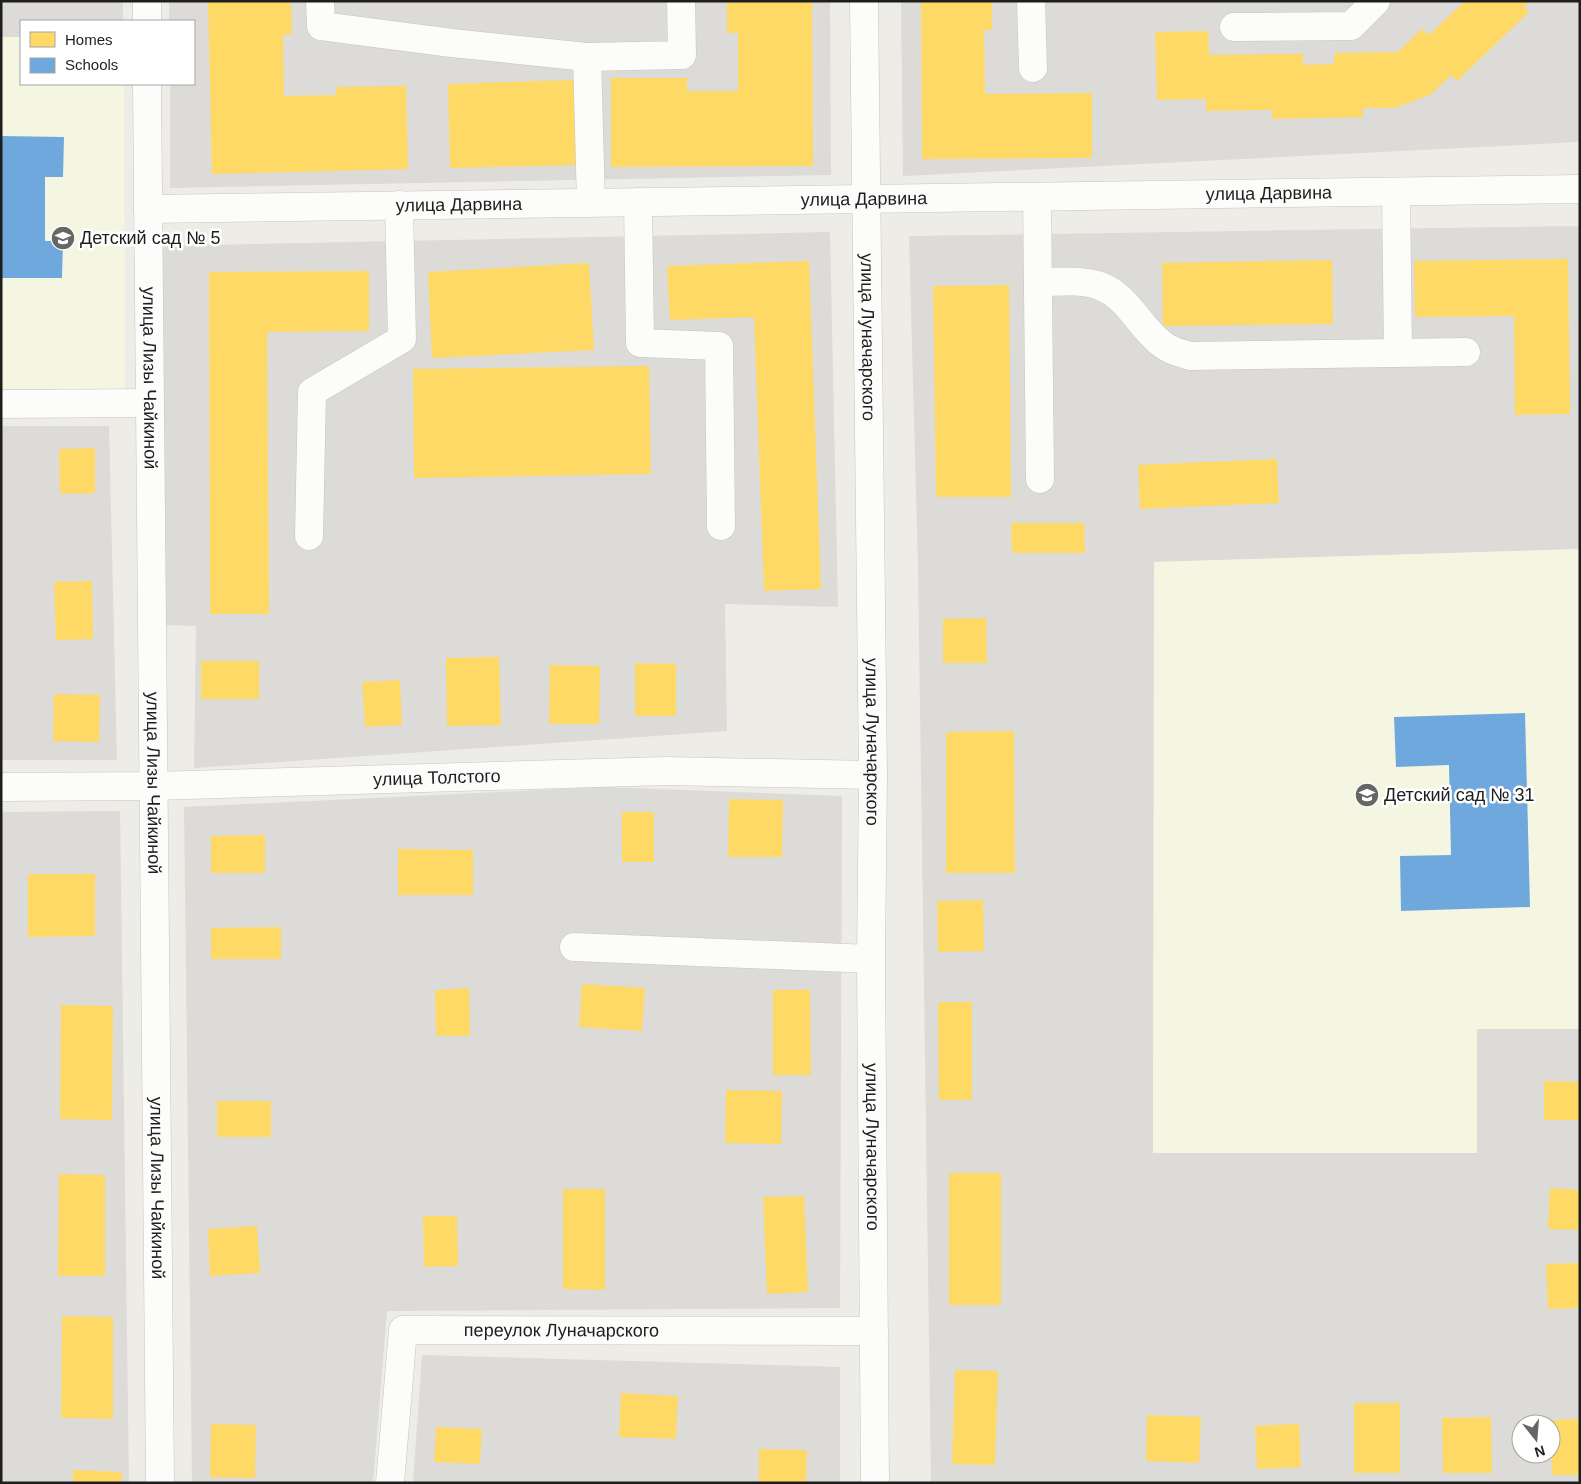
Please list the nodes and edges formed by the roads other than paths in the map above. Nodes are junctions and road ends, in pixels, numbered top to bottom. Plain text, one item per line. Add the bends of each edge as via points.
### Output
1 (147, 1) edge
2 (320, 1) edge
3 (681, 1) edge
4 (864, 1) edge
5 (1031, 1) edge
6 (1376, 1) edge
7 (147, 20) edge
8 (1234, 27) dead end
9 (588, 57) junction
10 (1033, 68) dead end
11 (147, 85) edge
12 (1580, 189) edge
13 (1396, 192) junction
14 (1037, 197) junction
15 (867, 199) junction
16 (638, 202) junction
17 (590, 203) junction
18 (399, 205) junction
19 (148, 209) junction
20 (1038, 282) junction
21 (1466, 352) dead end
22 (1398, 353) junction
23 (150, 403) junction
24 (1, 404) edge
25 (1040, 479) dead end
26 (722, 526) dead end
27 (309, 536) dead end
28 (872, 775) junction
29 (154, 786) junction
30 (1, 788) edge
31 (574, 947) dead end
32 (871, 958) junction
33 (874, 1331) junction
34 (160, 1483) edge
35 (390, 1483) edge
36 (875, 1483) edge

1 - 7 street
2 - 9 street via 320,26
3 - 9 street via 682,55
4 - 15 street, улица Луначарского
5 - 10 street
6 - 8 street via 1351,26
9 - 17 street
11 - 19 street, улица Лизы Чайкиной
12 - 13 street, улица Дарвина
13 - 14 street, улица Дарвина
13 - 22 street
14 - 15 street, улица Дарвина
14 - 20 street
15 - 16 street, улица Дарвина
15 - 28 street, улица Луначарского
16 - 17 street, улица Дарвина
16 - 26 street via 640,343 719,346
17 - 18 street, улица Дарвина
18 - 19 street, улица Дарвина
18 - 27 street via 402,339 312,392
19 - 23 street, улица Лизы Чайкиной
20 - 22 street via 1100,286 1117,295 1135,312 1162,345 1190,356
20 - 25 street
21 - 22 street
23 - 24 street
23 - 29 street, улица Лизы Чайкиной
28 - 29 street, улица Толстого via 666,771
28 - 32 street, улица Луначарского
29 - 30 street, улица Толстого
29 - 34 street, улица Лизы Чайкиной
31 - 32 street
32 - 33 street, улица Луначарского
33 - 35 street, переулок Луначарского via 403,1330
33 - 36 street, улица Луначарского

